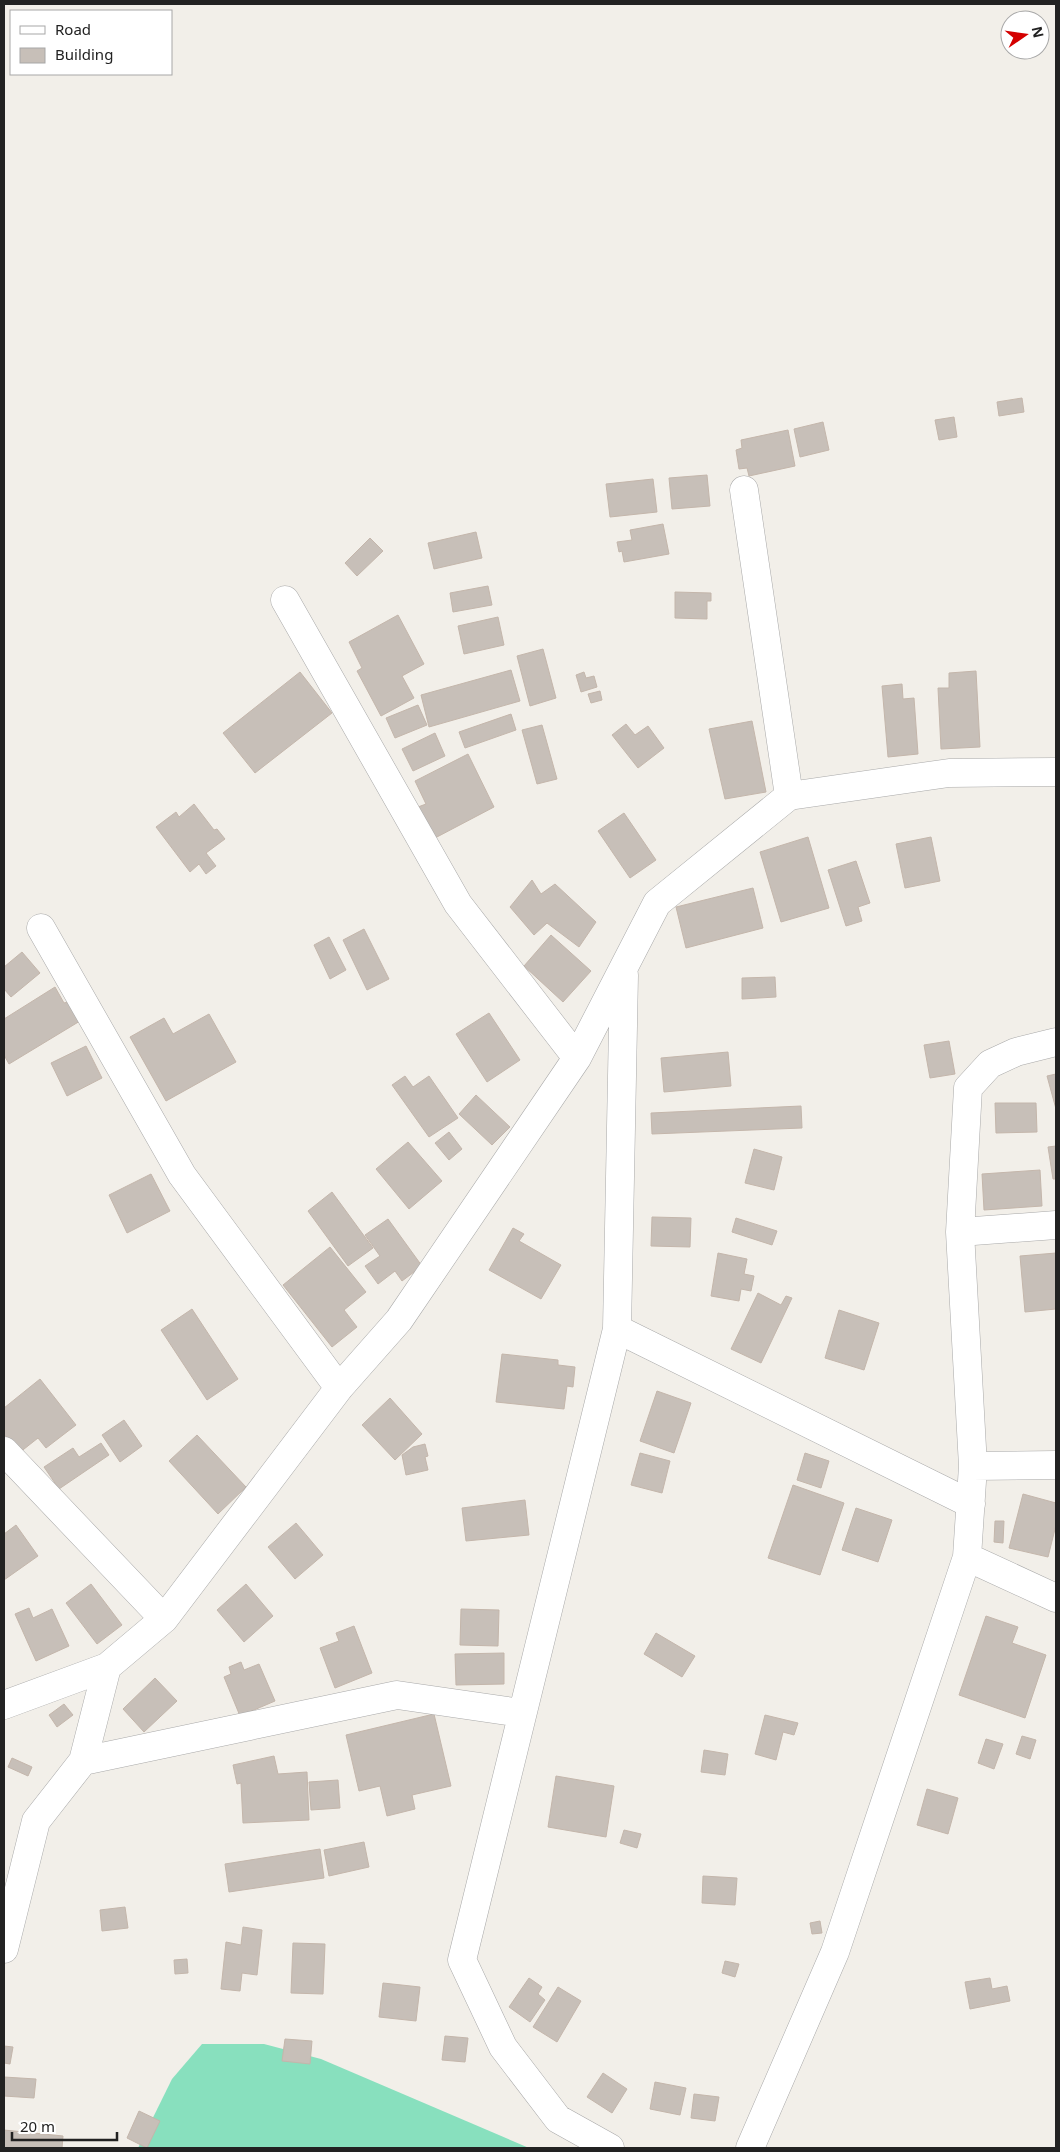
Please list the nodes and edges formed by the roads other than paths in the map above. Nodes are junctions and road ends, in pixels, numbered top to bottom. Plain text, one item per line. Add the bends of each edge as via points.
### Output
1 (744, 490) dead end
2 (285, 600) dead end
3 (1056, 772) edge
4 (789, 796) junction
5 (41, 928) dead end
6 (624, 967) junction
7 (1056, 1042) edge
8 (577, 1058) junction
9 (1056, 1225) edge
10 (960, 1232) junction
11 (617, 1329) junction
12 (339, 1388) junction
13 (4, 1451) edge
14 (1056, 1465) edge
15 (973, 1466) junction
16 (971, 1504) junction
17 (967, 1557) junction
18 (1056, 1598) edge
19 (164, 1619) junction
20 (107, 1666) junction
21 (4, 1706) edge
22 (521, 1713) junction
23 (83, 1761) junction
24 (4, 1949) edge
25 (610, 2148) edge
26 (750, 2148) edge

1 - 4 street
2 - 8 street via 458,904
3 - 4 street via 950,773
4 - 6 street via 657,903
5 - 12 street via 182,1175
6 - 8 street
6 - 11 street
7 - 10 street via 1016,1052 990,1064 968,1088
8 - 12 street via 399,1320
9 - 10 street
10 - 15 street
11 - 16 street
11 - 22 street
12 - 19 street
13 - 19 street
14 - 15 street
15 - 16 street
16 - 17 street
17 - 18 street
17 - 26 street via 835,1952
19 - 20 street
20 - 21 street
20 - 23 street
22 - 23 street via 397,1695
22 - 25 street via 462,1960 503,2047 558,2119
23 - 24 street via 36,1821

